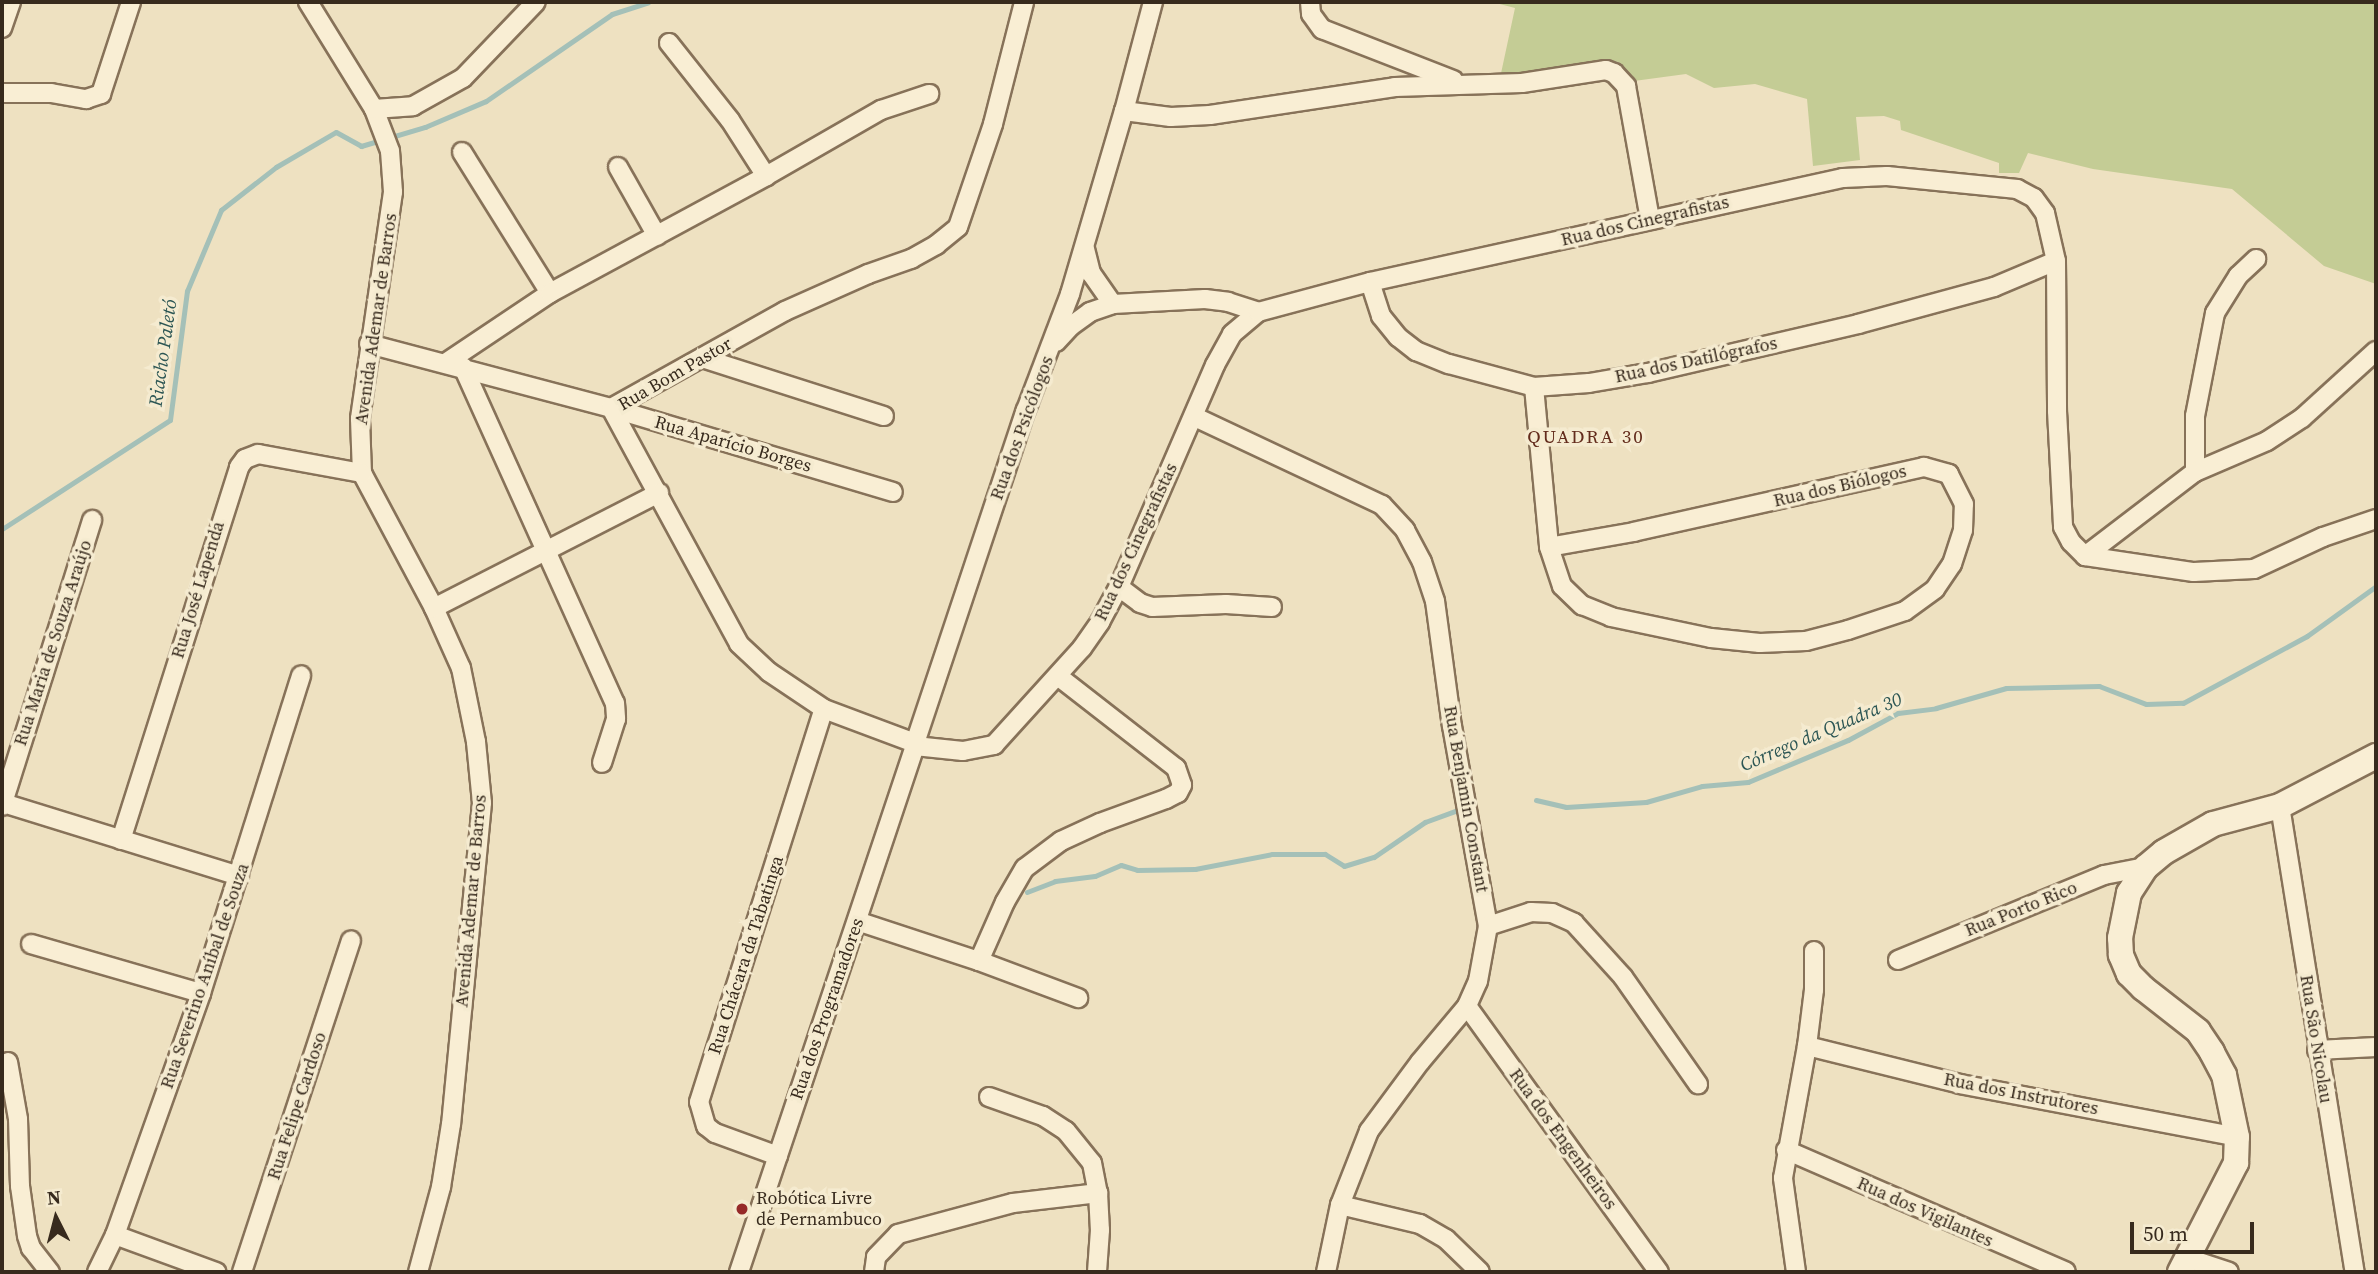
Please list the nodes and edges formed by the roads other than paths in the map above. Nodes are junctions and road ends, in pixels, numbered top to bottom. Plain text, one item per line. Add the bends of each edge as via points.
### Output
1 (10, 2) edge
2 (131, 2) edge
3 (308, 2) edge
4 (536, 2) edge
5 (1024, 2) edge
6 (1153, 2) edge
7 (1310, 2) edge
8 (2, 28) edge
9 (669, 44) dead end
10 (1459, 83) junction
11 (2, 93) edge
12 (929, 94) dead end
13 (374, 109) junction
14 (1124, 111) junction
15 (461, 152) dead end
16 (618, 167) dead end
17 (766, 176) junction
18 (1650, 220) junction
19 (657, 236) junction
20 (1085, 245) junction
21 (2256, 259) dead end
22 (2056, 261) junction
23 (1370, 282) junction
24 (550, 293) junction
25 (1113, 304) junction
26 (1258, 312) junction
27 (369, 344) junction
28 (1052, 347) junction
29 (2376, 351) edge
30 (702, 358) junction
31 (455, 364) junction
32 (1534, 387) junction
33 (611, 408) junction
34 (884, 416) dead end
35 (1195, 417) junction
36 (2195, 471) junction
37 (362, 473) junction
38 (893, 492) dead end
39 (659, 493) junction
40 (2376, 519) edge
41 (92, 520) dead end
42 (1549, 547) junction
43 (545, 550) junction
44 (2085, 556) junction
45 (1119, 587) junction
46 (1272, 607) dead end
47 (434, 608) junction
48 (302, 675) dead end
49 (1058, 676) junction
50 (824, 709) junction
51 (915, 745) junction
52 (2376, 756) edge
53 (603, 763) dead end
54 (2, 804) edge
55 (2280, 806) junction
56 (121, 839) junction
57 (2146, 867) junction
58 (239, 876) junction
59 (857, 921) junction
60 (1488, 926) junction
61 (351, 940) dead end
62 (31, 944) dead end
63 (1814, 951) dead end
64 (1898, 960) dead end
65 (979, 961) junction
66 (201, 993) junction
67 (1078, 998) dead end
68 (1467, 1006) junction
69 (1807, 1046) junction
70 (2376, 1047) edge
71 (2317, 1050) junction
72 (8, 1062) dead end
73 (1698, 1084) dead end
74 (989, 1097) dead end
75 (2237, 1137) junction
76 (1786, 1150) junction
77 (778, 1156) junction
78 (1098, 1193) junction
79 (1340, 1205) junction
80 (115, 1235) junction
81 (875, 1264) edge
82 (2183, 1265) edge
83 (179, 1266) edge
84 (50, 1272) edge
85 (97, 1272) edge
86 (216, 1272) edge
87 (242, 1272) edge
88 (418, 1272) edge
89 (739, 1272) edge
90 (1097, 1272) edge
91 (1326, 1272) edge
92 (1480, 1272) edge
93 (1659, 1272) edge
94 (1796, 1272) edge
95 (2066, 1272) edge
96 (2229, 1272) edge
97 (2355, 1272) edge

1 - 8 street
2 - 11 street via 101,94 86,99
3 - 13 street, Avenida Ademar de Barros
4 - 13 street via 463,78 413,106
5 - 30 street, Rua Bom Pastor via 993,124 958,227 911,259 826,291
6 - 14 street, Rua dos Psicólogos
7 - 10 street via 1311,14 1322,29
9 - 17 street via 730,120
10 - 14 street via 1319,96 1210,115 1171,117
10 - 18 street via 1522,83 1606,70 1614,73 1629,97
12 - 17 street via 881,110
13 - 27 street, Avenida Ademar de Barros via 387,142 393,192
14 - 20 street, Rua dos Psicólogos
15 - 24 street
16 - 19 street
17 - 19 street
18 - 22 street, Rua dos Cinegrafistas via 1843,178 1947,180 2017,189 2034,198 2045,213
18 - 23 street, Rua dos Cinegrafistas
19 - 24 street
20 - 25 street via 1091,273
20 - 28 street, Rua dos Psicólogos
21 - 36 street via 2238,276 2215,313 2195,416
22 - 32 street, Rua dos Datilógrafos via 1994,287 1895,315 1648,373
22 - 44 street via 2063,527
23 - 26 street, Rua dos Cinegrafistas
23 - 32 street, Rua dos Datilógrafos via 1381,316 1416,351
24 - 31 street
25 - 26 street via 1205,299
25 - 28 street via 1090,312
26 - 35 street, Rua dos Cinegrafistas via 1232,334
27 - 31 street, Rua Aparício Borges
27 - 37 street, Avenida Ademar de Barros via 360,419
28 - 51 street, Rua dos Psicólogos via 1026,410
29 - 36 street via 2302,418 2267,441
30 - 33 street, Rua Bom Pastor
30 - 34 street
31 - 33 street, Rua Aparício Borges
31 - 43 street
32 - 42 street, Rua dos Biólogos
33 - 38 street, Rua Aparício Borges
33 - 39 street, Rua Bom Pastor
35 - 45 street, Rua dos Cinegrafistas
35 - 60 street, Rua Benjamin Constant via 1381,505 1405,530 1435,601
36 - 44 street
37 - 47 street, Avenida Ademar de Barros
37 - 56 street, Rua José Lapenda via 258,454 239,467
39 - 43 street
39 - 50 street, Rua Bom Pastor via 739,644 769,672
40 - 44 street via 2254,569 2194,572
41 - 54 street, Rua Maria de Souza Araújo
42 - 42 street, Rua dos Biólogos via 1660,527 1924,467 1950,474 1964,504 1963,530 1952,564 1935,589 1905,611 1806,641 1711,638 1611,617 1583,605 1562,586
43 - 47 street
43 - 53 street via 615,703 616,719
45 - 46 street via 1152,607
45 - 49 street, Rua dos Cinegrafistas via 1100,622
47 - 88 street, Avenida Ademar de Barros via 461,668 482,803 451,1125 441,1187
48 - 58 street, Rua Severino Aníbal de Souza
49 - 51 street, Rua dos Cinegrafistas via 994,745 963,751
49 - 65 street via 1176,768 1182,785 1166,799 1060,841 1025,868
50 - 51 street, Rua dos Cinegrafistas
50 - 77 street, Rua Chácara da Tabatinga via 699,1102 706,1126 715,1133
51 - 59 street, Rua dos Programadores
52 - 55 street, Rua Porto Rico
54 - 56 street
55 - 57 street, Rua Porto Rico via 2213,824
55 - 71 street, Rua São Nicolau
56 - 58 street
57 - 64 street, Rua Porto Rico via 2094,879
57 - 75 street, Rua Porto Rico via 2122,913 2121,955 2129,974 2198,1031 2212,1052 2224,1075
58 - 66 street, Rua Severino Aníbal de Souza
59 - 65 street
59 - 77 street, Rua dos Programadores
60 - 68 street, Rua Benjamin Constant via 1478,981
60 - 73 street via 1531,912 1552,912 1574,923 1623,977
61 - 87 street, Rua Felipe Cardoso
62 - 66 street
63 - 69 street
65 - 67 street
66 - 80 street, Rua Severino Aníbal de Souza
68 - 79 street, Rua Benjamin Constant via 1369,1131
68 - 93 street, Rua dos Engenheiros
69 - 75 street, Rua dos Instrutores via 1960,1084
69 - 76 street
70 - 71 street
71 - 97 street, Rua São Nicolau
72 - 84 street via 19,1128 27,1236
74 - 78 street via 1043,1115 1066,1131 1092,1163
75 - 82 street, Rua Porto Rico via 2236,1163
76 - 94 street via 1784,1203
76 - 95 street, Rua dos Vigilantes
77 - 89 street, Rua dos Programadores
78 - 81 street via 1013,1202 898,1234
78 - 90 street
79 - 91 street, Rua Benjamin Constant
79 - 92 street via 1420,1224 1446,1239
80 - 83 street
80 - 85 street, Rua Severino Aníbal de Souza
82 - 96 street
83 - 86 street

